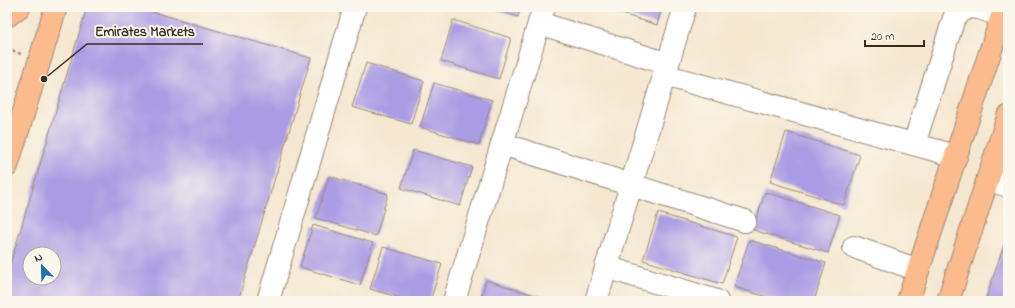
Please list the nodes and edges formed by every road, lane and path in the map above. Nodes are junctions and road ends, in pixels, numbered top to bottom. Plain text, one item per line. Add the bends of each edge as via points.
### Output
1 (19, 7) edge
2 (56, 7) edge
3 (356, 7) edge
4 (685, 7) edge
5 (965, 8) edge
6 (1003, 12) edge
7 (541, 15) edge
8 (7, 16) edge
9 (8, 48) edge
10 (22, 54) dead end
11 (666, 70) junction
12 (1008, 117) edge
13 (502, 144) junction
14 (914, 144) junction
15 (956, 156) junction
16 (7, 166) edge
17 (988, 179) junction
18 (630, 185) junction
19 (1008, 186) edge
20 (745, 221) dead end
21 (854, 247) dead end
22 (606, 267) junction
23 (918, 270) junction
24 (268, 301) edge
25 (454, 301) edge
26 (596, 301) edge
27 (717, 301) edge
28 (908, 301) edge
29 (948, 301) edge

1 - 8 main road
2 - 16 main road
3 - 24 street
4 - 11 street
5 - 6 street
5 - 14 street via 954,18
6 - 15 main road
7 - 11 street
7 - 13 street
9 - 10 path
11 - 14 street
11 - 18 street
12 - 17 main road
13 - 18 street
13 - 25 street
14 - 15 street
15 - 23 main road
17 - 19 street
17 - 29 main road
18 - 20 street
18 - 22 street
21 - 23 street
22 - 26 street
22 - 27 street
23 - 28 main road

